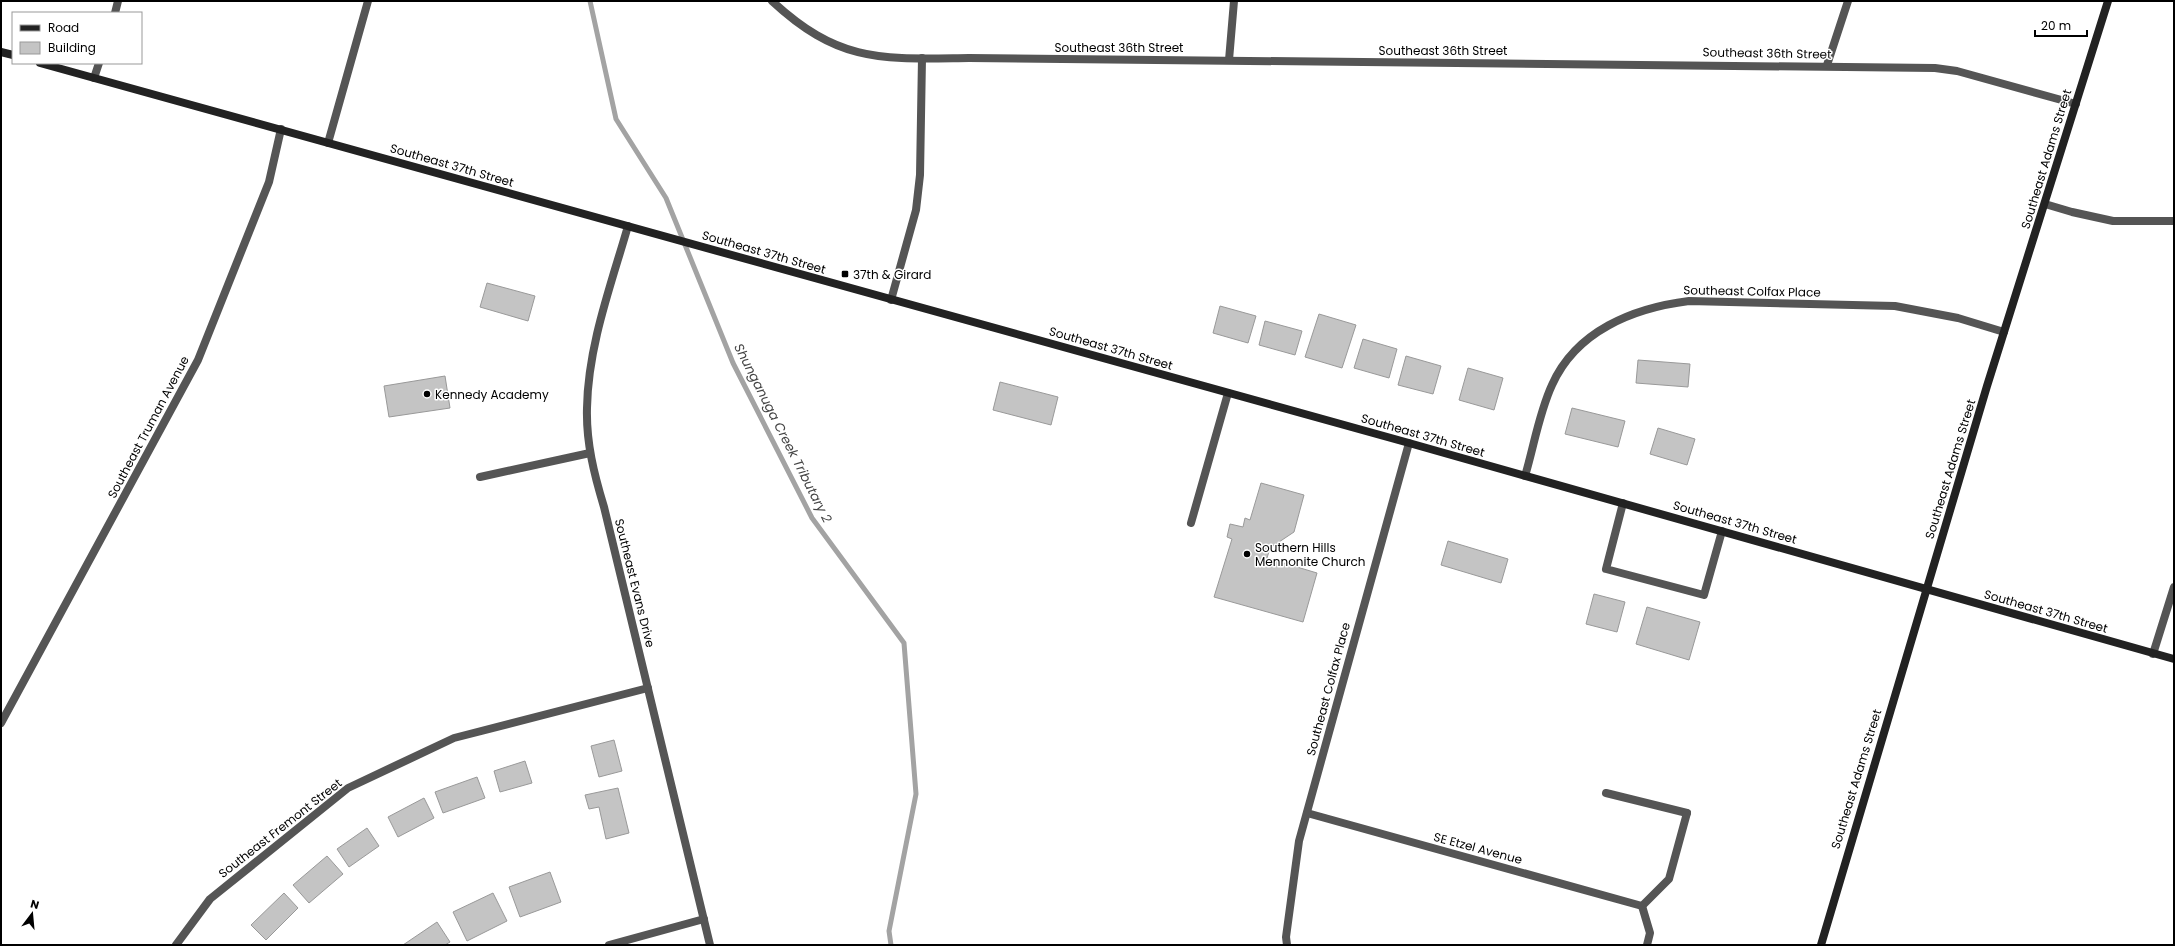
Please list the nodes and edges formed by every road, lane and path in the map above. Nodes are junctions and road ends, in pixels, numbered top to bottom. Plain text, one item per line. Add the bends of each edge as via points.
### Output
1 (118, 1) edge
2 (368, 1) edge
3 (772, 1) edge
4 (1234, 1) edge
5 (1848, 1) edge
6 (2108, 1) edge
7 (115, 12) edge
8 (1, 52) edge
9 (12, 56) edge
10 (922, 58) junction
11 (1229, 60) junction
12 (44, 64) edge
13 (99, 64) edge
14 (1827, 65) junction
15 (94, 78) junction
16 (2076, 104) junction
17 (281, 129) junction
18 (328, 143) junction
19 (2044, 204) junction
20 (2174, 220) edge
21 (628, 226) junction
22 (891, 300) junction
23 (2004, 332) junction
24 (1228, 394) junction
25 (1409, 443) junction
26 (590, 453) junction
27 (1526, 476) junction
28 (480, 477) dead end
29 (1623, 503) junction
30 (1191, 523) dead end
31 (1722, 531) junction
32 (2174, 587) edge
33 (1926, 589) junction
34 (2153, 654) junction
35 (2174, 660) edge
36 (648, 688) junction
37 (1, 722) edge
38 (1606, 793) dead end
39 (1306, 813) junction
40 (1642, 906) junction
41 (704, 919) junction
42 (176, 945) edge
43 (609, 945) edge
44 (710, 945) edge
45 (1287, 945) edge
46 (1647, 945) edge
47 (1821, 945) edge

1 - 7 street
2 - 18 street
3 - 10 street, Southeast 36th Street via 810,32 846,50 876,57
4 - 11 street
5 - 14 street
6 - 16 main road, Southeast Adams Street
8 - 9 main road
10 - 11 street, Southeast 36th Street
10 - 22 street via 920,175 916,210
11 - 14 street, Southeast 36th Street
12 - 15 main road, Southeast 37th Street
13 - 15 street
14 - 16 street, Southeast 36th Street via 1957,71
15 - 17 main road, Southeast 37th Street
16 - 19 main road, Southeast Adams Street
17 - 18 main road, Southeast 37th Street
17 - 37 street, Southeast Truman Avenue via 268,182 198,360
18 - 21 main road, Southeast 37th Street
19 - 20 street via 2113,221
19 - 23 main road, Southeast Adams Street
21 - 22 main road, Southeast 37th Street
21 - 26 street, Southeast Evans Drive via 589,374 586,408
22 - 24 main road, Southeast 37th Street
23 - 27 street, Southeast Colfax Place via 1958,318 1895,306 1689,302 1667,304 1634,313 1609,324 1590,337 1564,364 1552,386
23 - 33 main road, Southeast Adams Street
24 - 25 main road, Southeast 37th Street
24 - 30 street
25 - 27 main road, Southeast 37th Street
25 - 39 street, Southeast Colfax Place
26 - 28 street
26 - 36 street, Southeast Evans Drive
27 - 29 main road, Southeast 37th Street
29 - 31 main road, Southeast 37th Street
29 - 31 street via 1606,569 1704,595
31 - 33 main road, Southeast 37th Street
32 - 34 street
33 - 34 main road, Southeast 37th Street
33 - 47 main road, Southeast Adams Street
34 - 35 main road, Southeast 37th Street
36 - 41 street, Southeast Evans Drive
36 - 42 street, Southeast Fremont Street via 454,738 348,788 210,899
38 - 40 street via 1687,813 1669,879
39 - 40 street, SE Etzel Avenue
39 - 45 street, Southeast Colfax Place via 1298,841
40 - 46 street via 1650,933
41 - 43 street
41 - 44 street, Southeast Evans Drive

